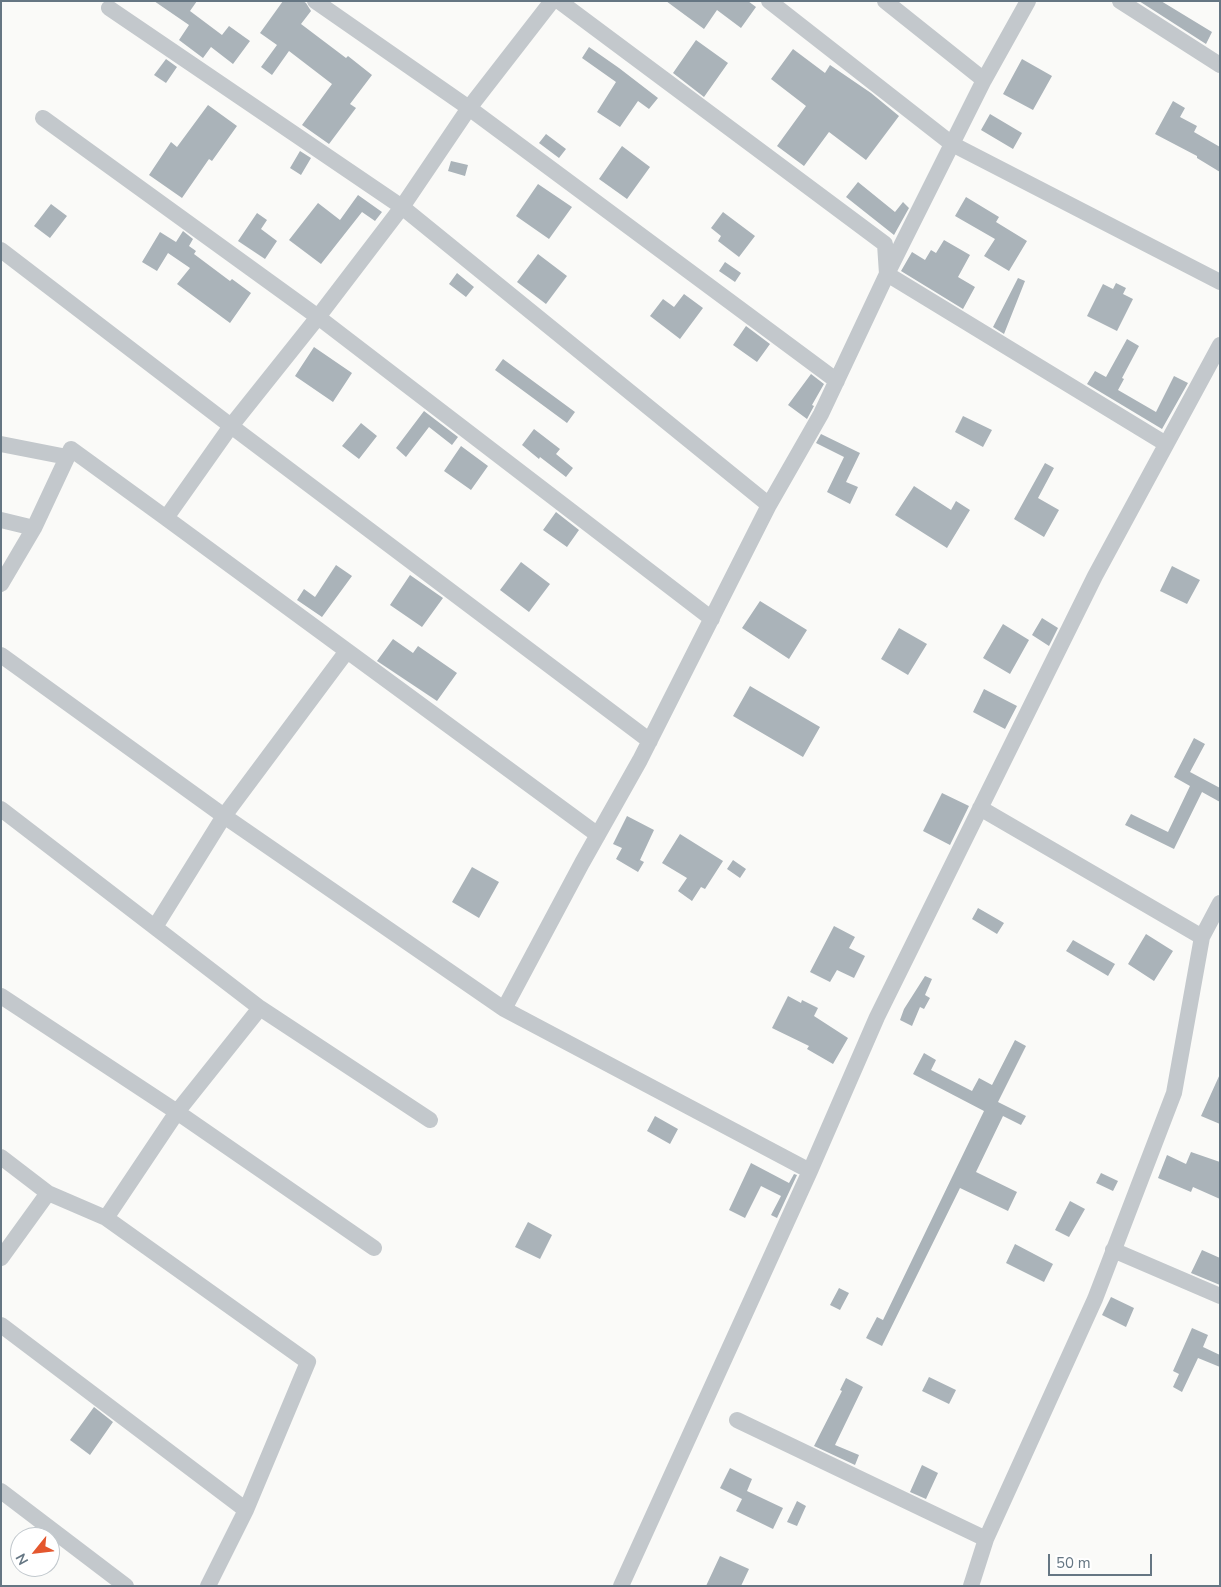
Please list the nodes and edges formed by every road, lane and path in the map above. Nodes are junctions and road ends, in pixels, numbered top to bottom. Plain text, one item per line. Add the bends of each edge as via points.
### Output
1 (315, 1) edge
2 (552, 1) edge
3 (559, 1) edge
4 (769, 1) edge
5 (885, 1) edge
6 (1028, 1) edge
7 (1120, 1) edge
8 (109, 8) dead end
9 (1220, 65) edge
10 (984, 80) junction
11 (469, 108) junction
12 (43, 118) dead end
13 (952, 144) junction
14 (402, 207) junction
15 (1, 250) edge
16 (887, 274) junction
17 (1220, 282) edge
18 (318, 317) junction
19 (1220, 345) edge
20 (838, 381) junction
21 (231, 426) junction
22 (1, 444) edge
23 (1166, 444) junction
24 (67, 457) junction
25 (769, 505) junction
26 (166, 518) junction
27 (1, 520) edge
28 (34, 528) junction
29 (1, 584) edge
30 (712, 619) junction
31 (347, 651) junction
32 (1, 655) edge
33 (650, 741) junction
34 (980, 808) junction
35 (1, 809) edge
36 (224, 816) junction
37 (598, 835) junction
38 (1220, 903) edge
39 (154, 927) junction
40 (1202, 937) junction
41 (1, 996) edge
42 (260, 1008) junction
43 (504, 1009) junction
44 (177, 1112) junction
45 (430, 1120) dead end
46 (1, 1157) edge
47 (810, 1171) junction
48 (48, 1193) junction
49 (106, 1218) junction
50 (374, 1248) dead end
51 (1113, 1250) junction
52 (1, 1258) edge
53 (1220, 1296) edge
54 (1, 1325) edge
55 (737, 1420) dead end
56 (1, 1491) edge
57 (246, 1510) junction
58 (986, 1539) junction
59 (126, 1586) edge
60 (208, 1586) edge
61 (621, 1586) edge
62 (971, 1586) edge

1 - 11 street
2 - 11 street
3 - 16 street via 885,244
4 - 13 street
5 - 10 street
6 - 10 street
7 - 9 street
8 - 14 street
10 - 13 street
11 - 14 street
11 - 20 street
12 - 18 street
13 - 16 street
13 - 17 street
14 - 18 street
14 - 25 street
15 - 21 street
16 - 20 street
16 - 23 street
18 - 21 street
18 - 30 street
19 - 23 street
20 - 25 street
21 - 26 street
21 - 33 street
22 - 24 street
23 - 34 street via 1095,576
24 - 26 street via 71,449
24 - 28 street
25 - 30 street
26 - 31 street
27 - 28 street
28 - 29 street
30 - 33 street
31 - 36 street
31 - 37 street
32 - 36 street
33 - 37 street
34 - 40 street
34 - 47 street via 877,1017
35 - 39 street
36 - 39 street
36 - 43 street
37 - 43 street
38 - 40 street
39 - 42 street
40 - 51 street via 1174,1093
41 - 44 street
42 - 44 street
42 - 45 street
43 - 47 street
44 - 49 street
44 - 50 street
46 - 48 street
47 - 61 street
48 - 49 street
48 - 52 street
49 - 57 street via 308,1362
51 - 53 street
51 - 58 street
54 - 57 street
55 - 58 street
56 - 59 street
57 - 60 street
58 - 62 street

